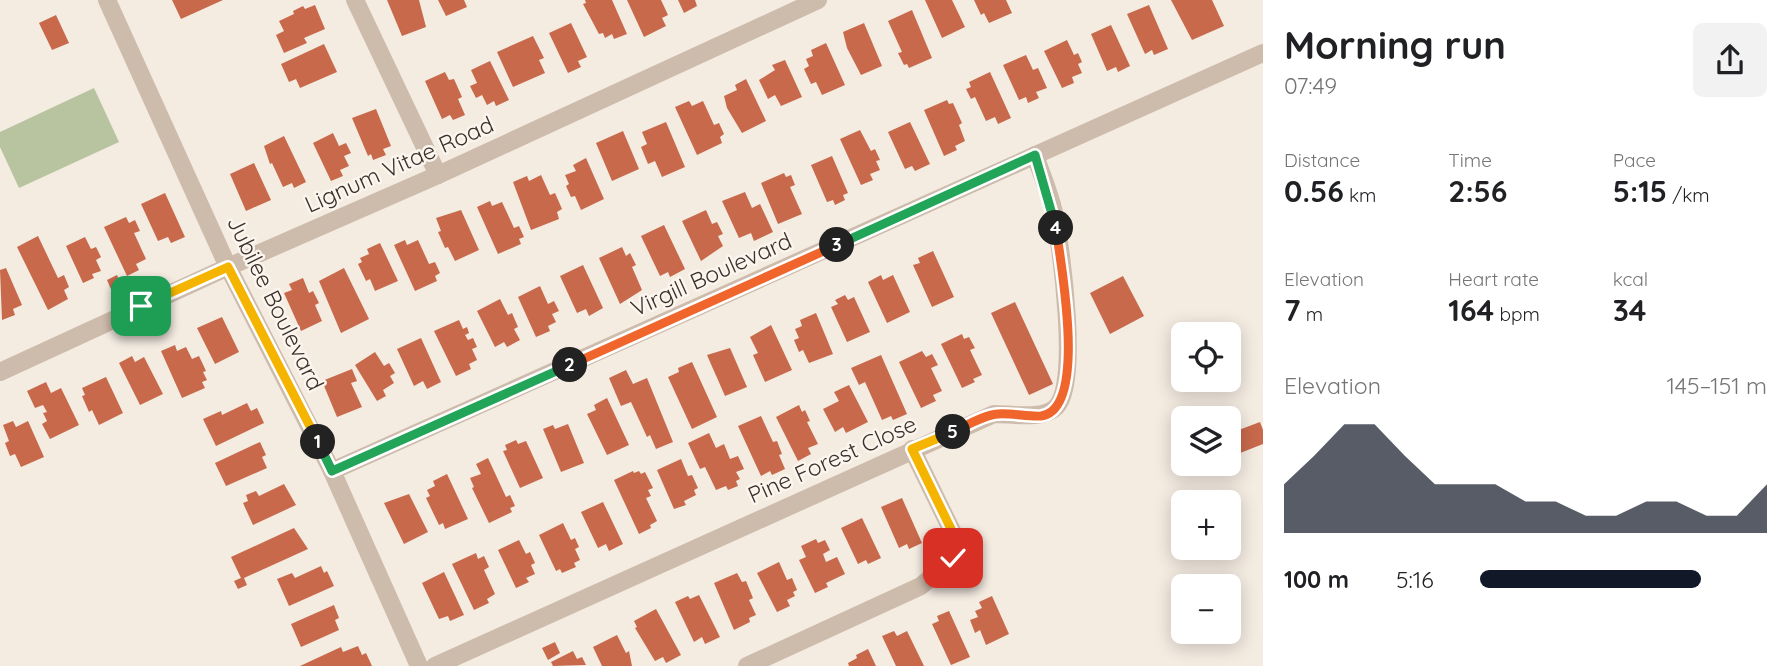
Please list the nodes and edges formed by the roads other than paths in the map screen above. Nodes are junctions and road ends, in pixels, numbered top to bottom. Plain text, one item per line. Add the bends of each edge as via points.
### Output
1 (107, 0) edge
2 (355, 0) edge
3 (818, 0) edge
4 (1263, 54) edge
5 (1035, 155) junction
6 (438, 175) junction
7 (228, 267) junction
8 (0, 372) edge
9 (912, 449) junction
10 (332, 471) junction
11 (419, 666) edge
12 (435, 666) edge
13 (747, 666) edge

1 - 7 street, Jubilee Boulevard
2 - 6 street
3 - 6 street, Lignum Vitae Road
4 - 5 street, Virgill Boulevard
5 - 9 street, Pine Forest Close via 1055,216 1069,332 1064,395 1056,408 1042,416 994,414
5 - 10 street, Virgill Boulevard
6 - 7 street, Lignum Vitae Road
7 - 8 street, Lignum Vitae Road
7 - 10 street, Jubilee Boulevard
9 - 12 street, Pine Forest Close
9 - 13 street via 953,533 953,558 921,586
10 - 11 street, Jubilee Boulevard

